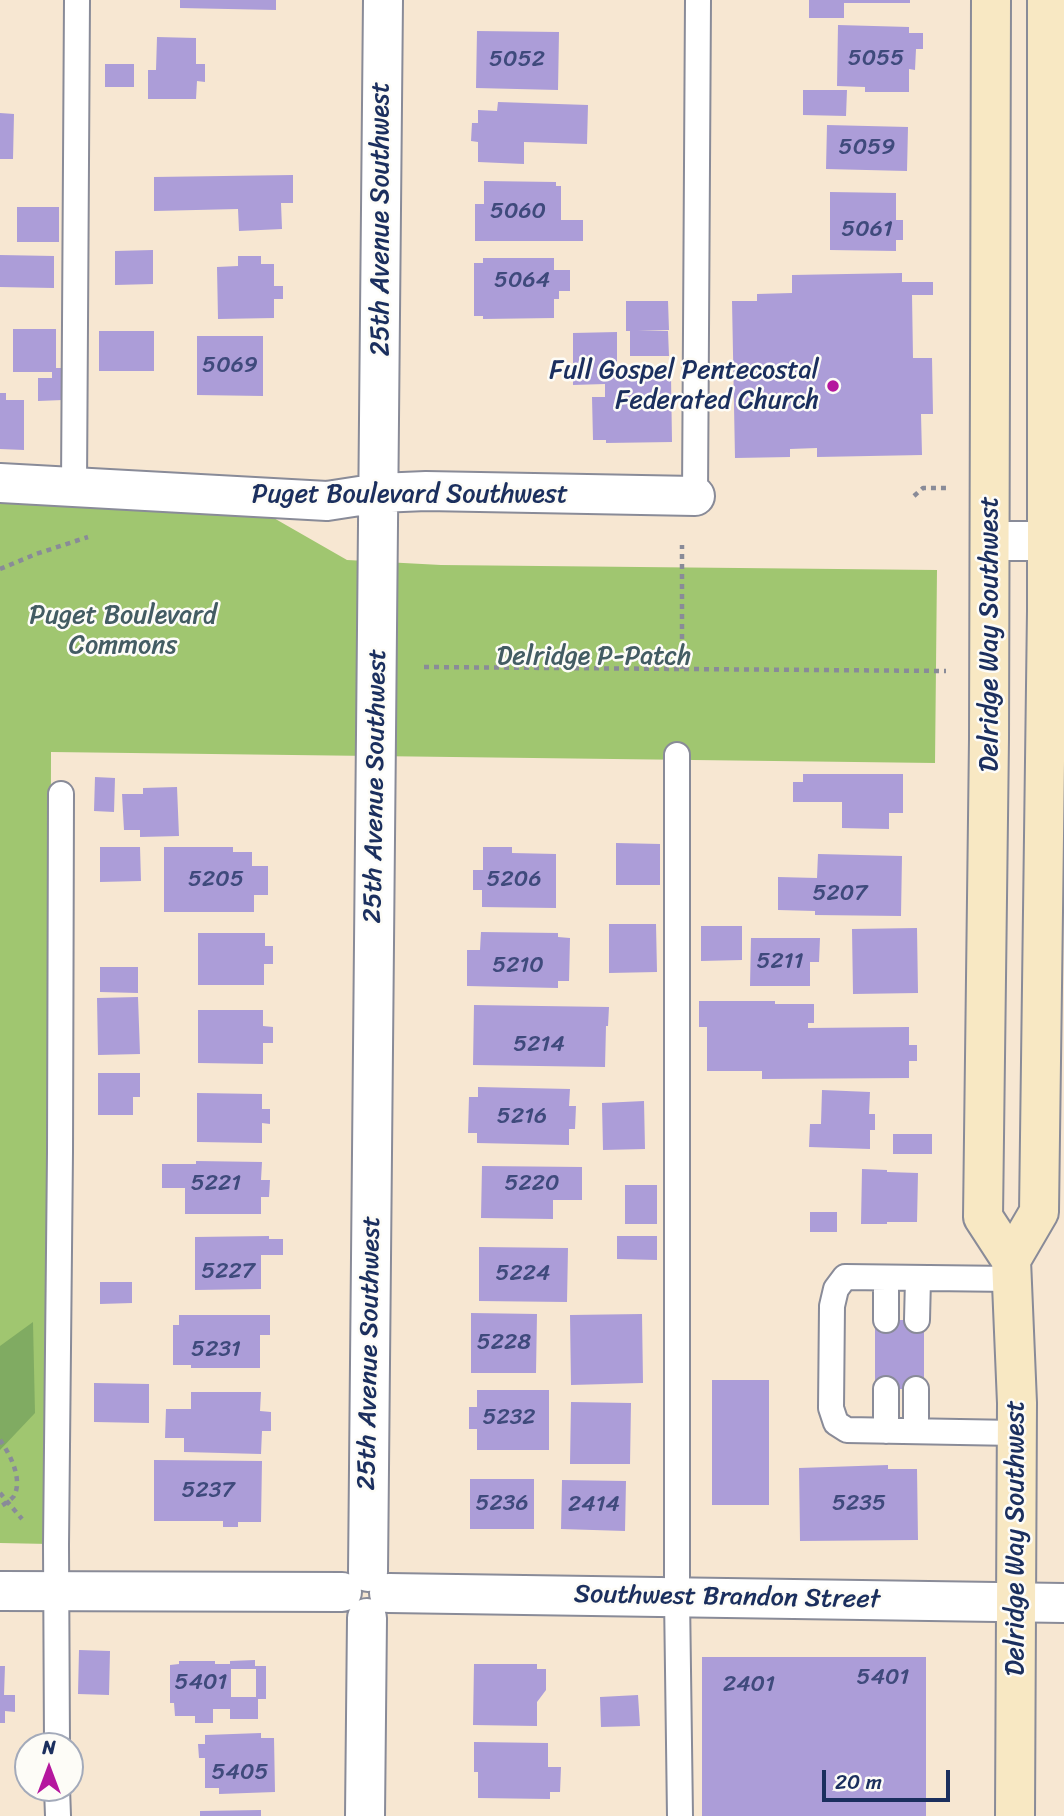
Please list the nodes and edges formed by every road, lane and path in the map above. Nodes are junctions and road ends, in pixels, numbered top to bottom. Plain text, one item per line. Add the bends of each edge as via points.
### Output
1 (77, 0) edge
2 (383, 0) edge
3 (698, 0) edge
4 (991, 0) edge
5 (1047, 0) edge
6 (0, 483) edge
7 (74, 486) junction
8 (947, 488) dead end
9 (379, 494) junction
10 (695, 496) joint
11 (914, 496) dead end
12 (88, 537) dead end
13 (990, 541) junction
14 (1056, 541) edge
15 (682, 545) dead end
16 (0, 569) edge
17 (424, 667) dead end
18 (682, 669) junction
19 (946, 671) dead end
20 (677, 755) dead end
21 (61, 794) dead end
22 (1012, 1270) junction
23 (886, 1278) junction
24 (918, 1279) junction
25 (886, 1320) dead end
26 (917, 1320) dead end
27 (886, 1389) dead end
28 (916, 1389) dead end
29 (886, 1431) junction
30 (916, 1431) junction
31 (1016, 1433) junction
32 (0, 1440) edge
33 (0, 1507) edge
34 (0, 1591) edge
35 (55, 1591) junction
36 (367, 1594) junction
37 (677, 1597) junction
38 (1015, 1602) junction
39 (1064, 1603) edge
40 (57, 1732) edge
41 (365, 1816) edge
42 (680, 1816) edge
43 (1015, 1816) edge

1 - 7 lane
2 - 9 street, 25th Avenue Southwest
3 - 10 lane
4 - 13 main road, Delridge Way Southwest
5 - 14 main road, Delridge Way Southwest
6 - 7 street, Puget Boulevard Southwest
7 - 9 street, Puget Boulevard Southwest via 327,500
8 - 11 path via 923,488
9 - 10 street, Puget Boulevard Southwest
9 - 36 street, 25th Avenue Southwest
12 - 16 path
13 - 14 street
13 - 22 main road, Delridge Way Southwest via 983,1217
14 - 22 main road, Delridge Way Southwest via 1039,1212
15 - 18 path
17 - 18 path
18 - 19 path
20 - 37 lane
21 - 35 lane
22 - 24 lane
22 - 31 main road, Delridge Way Southwest
23 - 24 lane
23 - 25 lane
23 - 29 lane via 845,1277 836,1289 831,1382 836,1423 847,1430
24 - 26 lane
27 - 29 lane
28 - 30 lane
29 - 30 lane
30 - 31 lane
31 - 38 main road, Delridge Way Southwest
32 - 33 path via 17,1484 13,1497
34 - 35 street, Southwest Brandon Street
35 - 36 street, Southwest Brandon Street
35 - 40 lane
36 - 37 street, Southwest Brandon Street
36 - 41 street, 25th Avenue Southwest
37 - 38 street, Southwest Brandon Street
37 - 42 lane
38 - 39 street, Southwest Brandon Street
38 - 43 main road, Delridge Way Southwest

